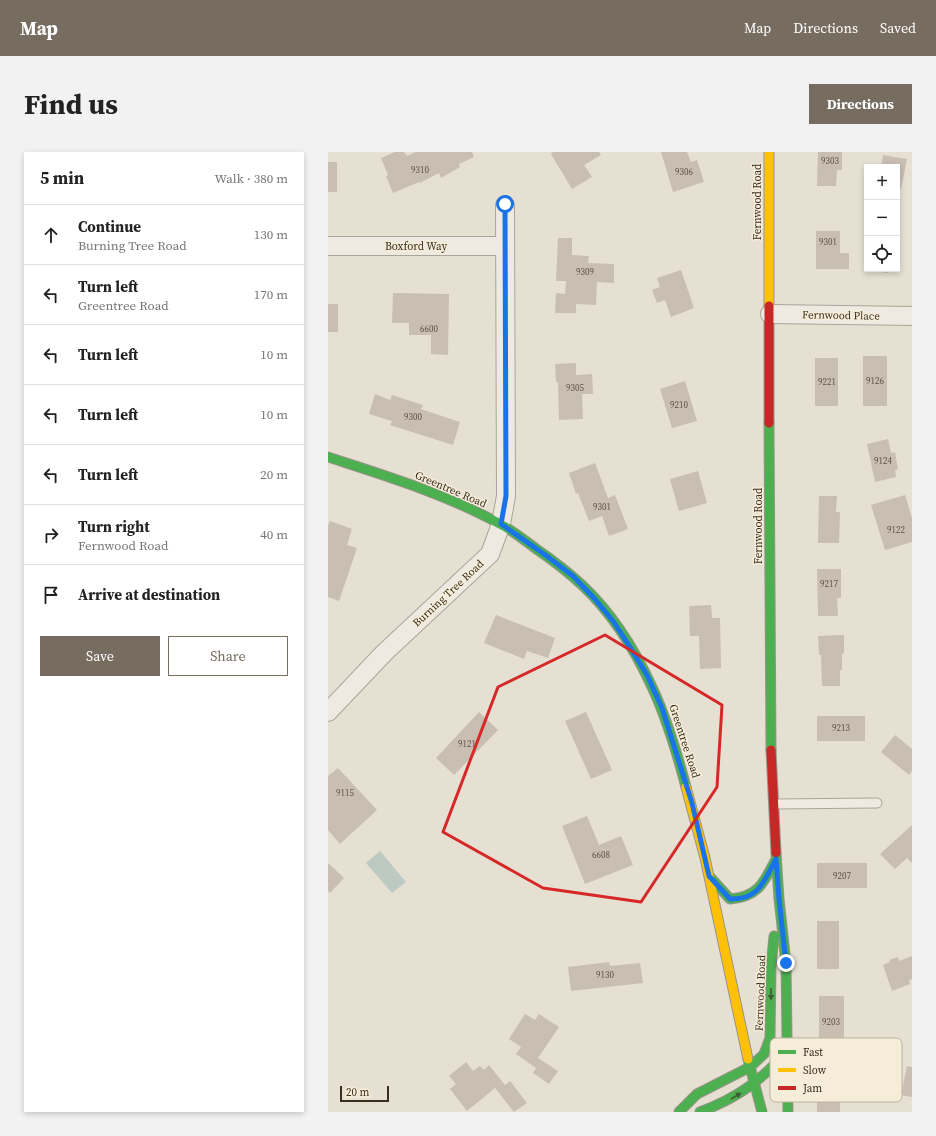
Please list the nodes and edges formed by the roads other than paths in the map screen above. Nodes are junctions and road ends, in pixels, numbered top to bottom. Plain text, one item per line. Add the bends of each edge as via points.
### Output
1 (769, 152) edge
2 (505, 204) dead end
3 (328, 246) edge
4 (505, 246) junction
5 (770, 314) junction
6 (912, 316) edge
7 (328, 457) edge
8 (501, 524) junction
9 (328, 712) edge
10 (877, 803) dead end
11 (774, 804) junction
12 (776, 859) junction
13 (709, 876) junction
14 (779, 899) junction
15 (787, 1038) edge
16 (750, 1067) junction
17 (770, 1071) edge
18 (754, 1084) junction
19 (788, 1102) edge
20 (679, 1112) edge
21 (700, 1112) edge
22 (762, 1112) edge
23 (788, 1112) edge

1 - 5 main road, Fernwood Road
2 - 4 street, Burning Tree Road
3 - 4 street, Boxford Way
4 - 8 street, Burning Tree Road via 506,496
5 - 6 street, Fernwood Place
5 - 11 main road, Fernwood Road via 770,738
7 - 8 main road, Greentree Road via 454,501
8 - 9 street, Burning Tree Road via 490,554 384,652
8 - 13 main road, Greentree Road via 573,576 613,621 647,675 662,708 692,803
10 - 11 lane
11 - 12 main road, Fernwood Road
12 - 13 main road via 753,895 738,899 730,899
12 - 14 main road, Fernwood Road
13 - 16 main road, Greentree Road
14 - 15 main road, Fernwood Road via 786,963
14 -> 16 main road, Fernwood Road via 771,967 770,1038 764,1054
16 - 18 main road, Greentree Road
16 - 20 main road, Fernwood Road via 697,1094
17 - 18 main road
21 -> 18 main road via 732,1098
18 - 22 main road, Greentree Road
19 - 23 main road, Fernwood Road

